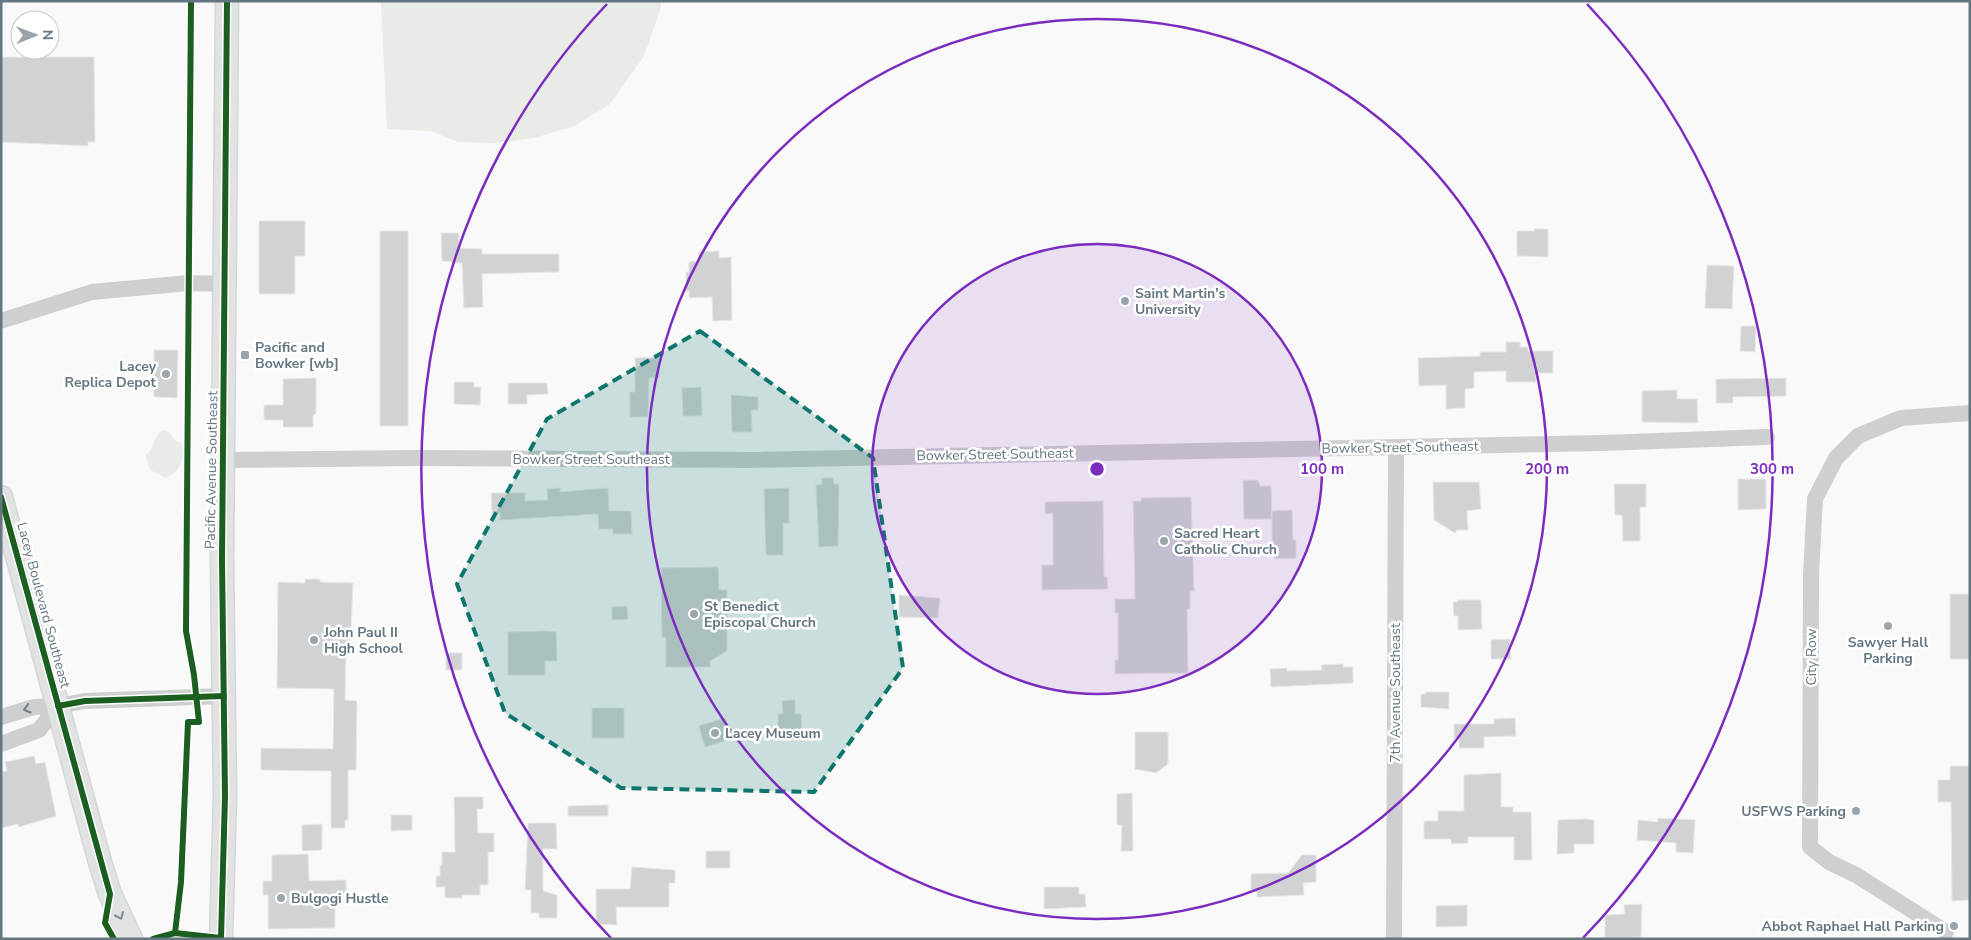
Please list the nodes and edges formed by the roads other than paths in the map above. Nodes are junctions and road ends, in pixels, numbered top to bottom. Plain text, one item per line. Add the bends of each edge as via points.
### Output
1 (227, 1) edge
2 (225, 284) junction
3 (1, 321) edge
4 (1970, 413) edge
5 (1767, 437) dead end
6 (1396, 447) junction
7 (223, 460) junction
8 (1, 497) edge
9 (224, 696) junction
10 (58, 706) junction
11 (1, 717) edge
12 (1, 744) edge
13 (1946, 932) dead end
14 (131, 939) edge
15 (221, 939) edge
16 (1394, 939) edge

1 - 2 main road, Pacific Avenue Southeast
2 - 3 street via 189,282 92,292
2 - 7 main road, Pacific Avenue Southeast
4 - 13 street, City Row via 1901,418 1858,436 1836,458 1815,499 1811,575 1810,847 1829,862 1856,875
5 - 6 street, Bowker Street Southeast
6 - 7 street, Bowker Street Southeast via 748,460
6 - 16 street, 7th Avenue Southeast
7 - 9 main road, Pacific Avenue Southeast
8 - 10 main road, Lacey Boulevard Southeast
9 - 10 street via 85,701
9 - 15 main road, Pacific Avenue Southeast
10 -> 11 street via 34,706
10 - 12 street via 39,730
10 -> 14 main road, Lacey Boulevard Southeast via 110,894

